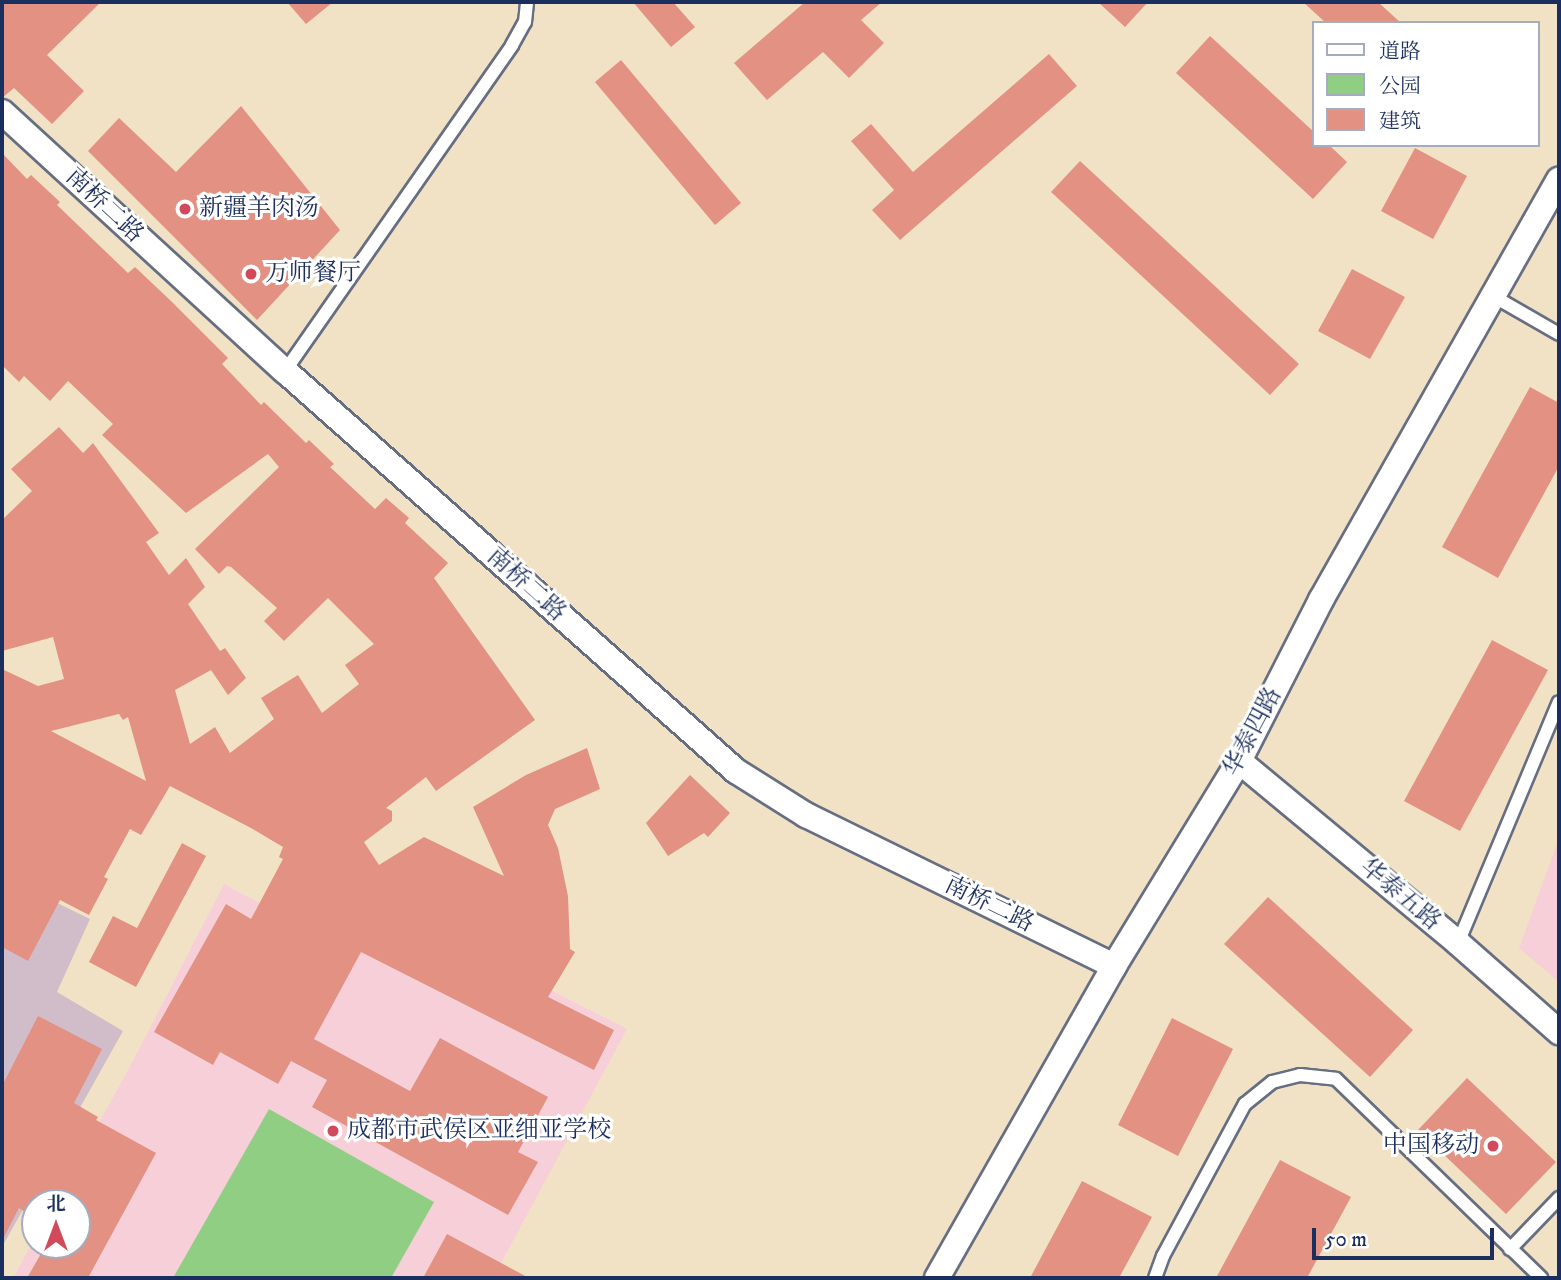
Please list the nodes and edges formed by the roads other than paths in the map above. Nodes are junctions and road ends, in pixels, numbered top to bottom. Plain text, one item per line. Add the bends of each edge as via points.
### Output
1 (527, 2) edge
2 (2, 112) edge
3 (1559, 180) edge
4 (1493, 296) junction
5 (1559, 334) edge
6 (285, 371) junction
7 (1559, 702) edge
8 (1239, 761) junction
9 (1458, 943) junction
10 (1114, 966) junction
11 (1559, 1032) edge
12 (1559, 1198) edge
13 (1510, 1248) junction
14 (937, 1278) edge
15 (1156, 1278) edge
16 (1541, 1278) edge

1 - 6 lane via 525,22 512,45
2 - 6 street, 南桥二路
3 - 4 street, 华泰四路
4 - 5 lane
4 - 8 street, 华泰四路 via 1321,600
6 - 10 street, 南桥二路 via 736,771 806,816
7 - 9 lane
8 - 9 street, 华泰五路
8 - 10 street, 华泰四路
9 - 11 street, 华泰五路
10 - 14 street, 华泰四路
12 - 13 lane
13 - 15 lane via 1336,1079 1300,1075 1272,1082 1245,1104 1163,1256
13 - 16 lane

